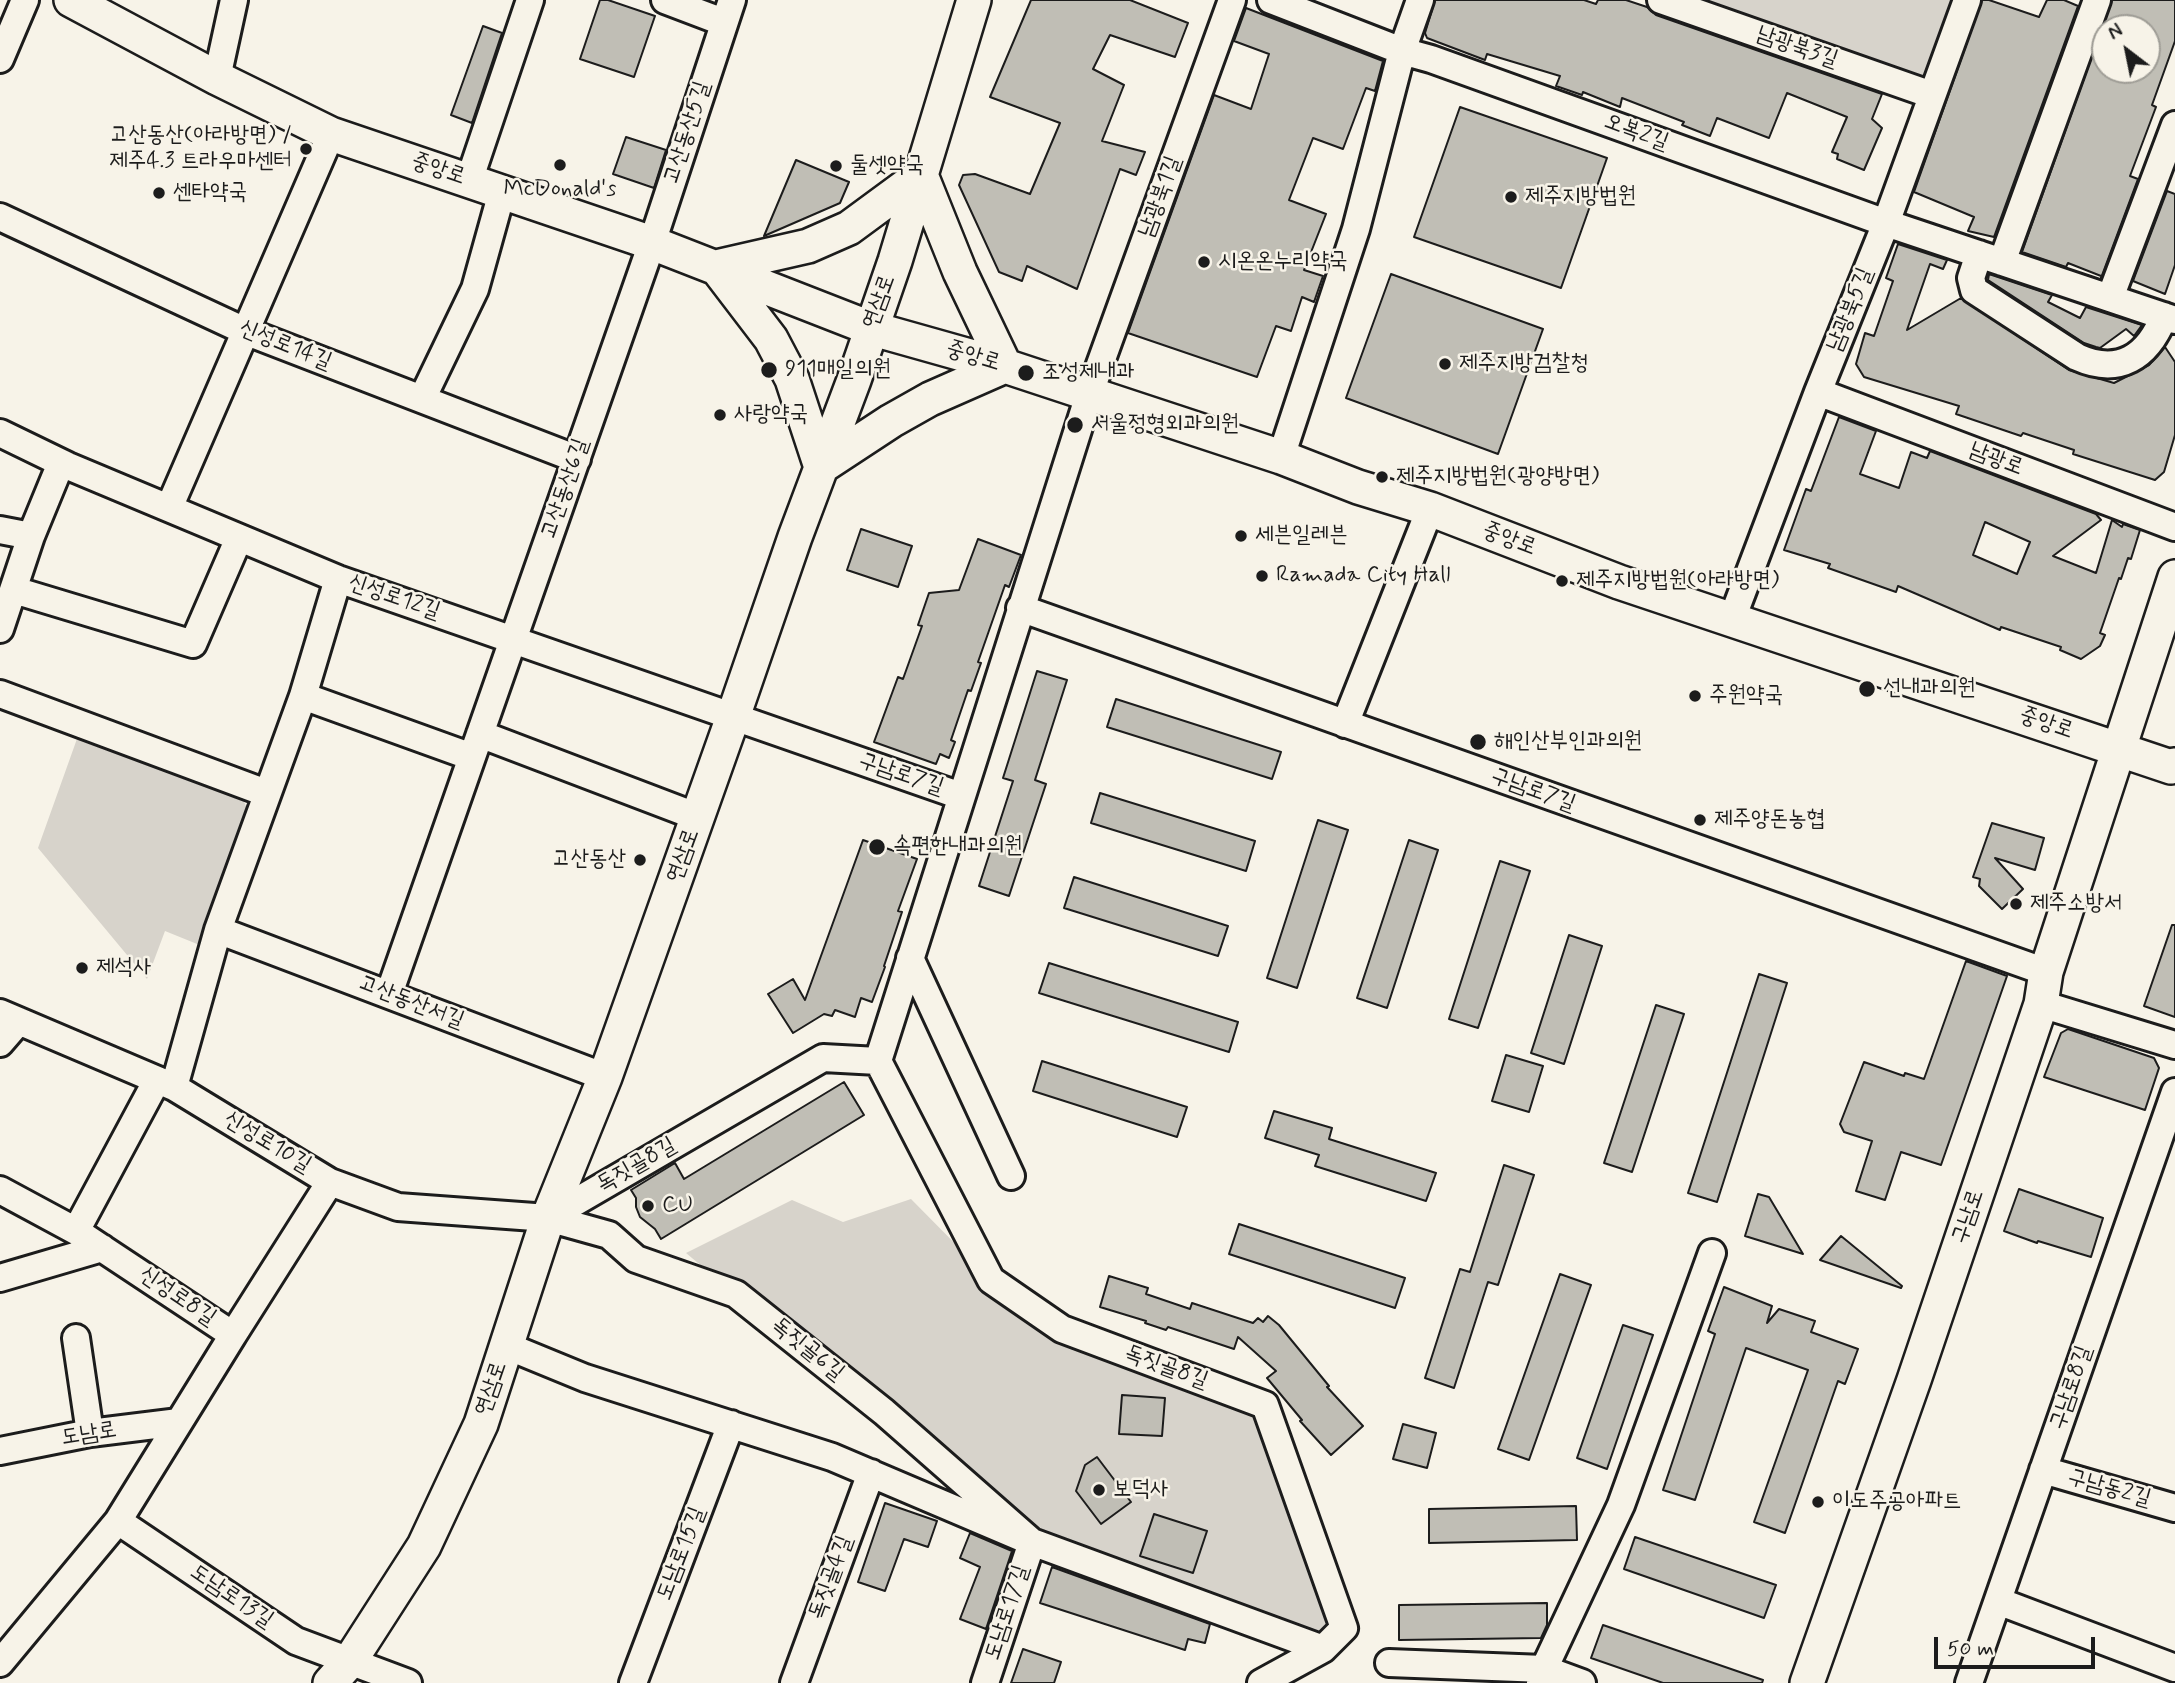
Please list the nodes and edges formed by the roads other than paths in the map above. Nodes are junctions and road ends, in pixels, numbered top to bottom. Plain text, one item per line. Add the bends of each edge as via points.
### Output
1 (25, 0) edge
2 (71, 0) edge
3 (234, 0) edge
4 (530, 0) edge
5 (665, 0) edge
6 (974, 0) edge
7 (1232, 0) edge
8 (1271, 0) edge
9 (1420, 0) edge
10 (1661, 0) edge
11 (1967, 0) edge
12 (2097, 0) edge
13 (728, 11) edge
14 (1402, 51) junction
15 (0, 59) edge
16 (217, 78) junction
17 (1932, 95) junction
18 (2175, 125) edge
19 (331, 134) junction
20 (921, 175) junction
21 (469, 181) junction
22 (502, 192) junction
23 (0, 216) edge
24 (1886, 223) junction
25 (652, 243) junction
26 (1991, 258) junction
27 (716, 267) junction
28 (2110, 298) junction
29 (2170, 318) edge
30 (870, 328) junction
31 (245, 331) junction
32 (1005, 366) junction
33 (1818, 392) junction
34 (1089, 395) junction
35 (422, 399) junction
36 (0, 433) edge
37 (1281, 457) junction
38 (577, 459) junction
39 (61, 463) junction
40 (821, 467) junction
41 (169, 508) junction
42 (1430, 509) junction
43 (2175, 527) edge
44 (0, 530) edge
45 (32, 536) junction
46 (239, 538) junction
47 (2175, 577) edge
48 (338, 579) junction
49 (14, 590) junction
50 (1020, 608) junction
51 (1732, 618) junction
52 (0, 629) edge
53 (513, 639) junction
54 (0, 694) edge
55 (303, 696) junction
56 (733, 717) junction
57 (1345, 724) junction
58 (476, 745) junction
59 (2118, 748) junction
60 (2174, 769) edge
61 (266, 793) junction
62 (961, 796) junction
63 (698, 817) junction
64 (218, 930) junction
65 (910, 958) junction
66 (2043, 988) junction
67 (389, 994) junction
68 (10, 1017) edge
69 (0, 1042) edge
70 (2175, 1045) edge
71 (878, 1061) junction
72 (605, 1077) junction
73 (166, 1083) junction
74 (2175, 1092) edge
75 (1011, 1176) dead end
76 (330, 1182) junction
77 (0, 1189) edge
78 (548, 1218) junction
79 (76, 1231) junction
80 (102, 1248) junction
81 (1712, 1253) dead end
82 (0, 1278) edge
83 (233, 1335) junction
84 (76, 1338) dead end
85 (507, 1346) junction
86 (179, 1422) junction
87 (731, 1424) junction
88 (90, 1433) junction
89 (0, 1451) edge
90 (2043, 1470) junction
91 (871, 1473) junction
92 (2175, 1508) edge
93 (118, 1521) junction
94 (1032, 1542) junction
95 (1998, 1601) junction
96 (1322, 1648) junction
97 (0, 1663) edge
98 (1389, 1663) dead end
99 (2175, 1668) edge
100 (340, 1672) edge
101 (1542, 1676) edge
102 (408, 1683) edge
103 (633, 1683) edge
104 (794, 1683) edge
105 (985, 1683) edge
106 (1261, 1683) edge
107 (1582, 1683) edge
108 (1807, 1683) edge
109 (1969, 1683) edge

1 - 15 street
2 - 16 main road, 중앙로
3 - 16 street
4 - 21 street
5 - 13 street, 고산동산5길
6 - 20 main road, 연삼로
7 - 34 street, 남광북1길
8 - 14 street, 오복2길
9 - 14 street
10 - 17 street, 남광북3길
11 - 17 street, 남광북5길
12 - 26 street
13 - 25 street, 고산동산5길
14 - 24 street, 오복2길
14 - 37 street via 1356,229
16 - 19 main road, 중앙로
17 - 24 street, 남광북5길
18 - 28 street
19 - 21 main road, 중앙로
19 - 31 street
20 - 27 main road via 849,228 808,246
20 - 30 main road, 연삼로
20 - 32 main road
21 - 22 main road, 중앙로
22 - 25 main road, 중앙로
22 - 35 street via 475,289
23 - 31 street, 신성로14길
24 - 26 street, 오복2길
24 - 33 street, 남광북5길
25 - 27 main road, 중앙로
25 - 38 street, 고산동산6길
26 - 28 street, 오복2길
26 - 29 street via 1971,278 1974,290 2093,364 2108,365 2142,352
27 - 30 main road, 중앙로
27 - 40 main road via 771,339 792,379
28 - 29 street, 오복2길
30 - 32 main road, 중앙로
30 - 40 main road, 연삼로
31 - 35 street, 신성로14길
31 - 41 street
32 - 34 main road, 중앙로
32 - 40 main road via 930,399
33 - 43 street, 남광로
33 - 51 street, 남광북5길
34 - 37 main road, 중앙로
34 - 50 street, 구남로7길
35 - 38 street, 신성로14길
36 - 39 street, 신성로12길
37 - 42 main road, 중앙로
38 - 53 street, 고산동산6길
39 - 41 street, 신성로12길
39 - 45 street
40 - 56 main road, 연삼로
41 - 46 street, 신성로12길
42 - 51 main road, 중앙로 via 1619,582
42 - 57 street
44 - 45 street
45 - 49 street
46 - 48 street, 신성로12길
46 - 49 street via 193,644
47 - 59 main road
48 - 53 street, 신성로12길
48 - 55 street
49 - 52 street
50 - 57 street, 구남로7길
50 - 62 street, 구남로7길
51 - 59 main road, 중앙로
53 - 56 street, 신성로12길
53 - 58 street, 고산동산6길
54 - 61 street
55 - 58 street
55 - 61 street
56 - 62 street, 구남로7길
56 - 63 main road, 연삼로
57 - 66 street, 구남로7길
58 - 63 street
58 - 67 street, 고산동산6길
59 - 60 main road, 중앙로
59 - 66 main road, 구남로
61 - 64 street
62 - 65 street
63 - 72 main road, 연삼로
64 - 67 street, 고산동산서길
64 - 73 street
65 - 71 street
65 - 75 street
66 - 70 street
66 - 108 main road, 구남로 via 1914,1380
67 - 72 street, 고산동산서길
68 - 69 street
68 - 73 street, 신성로10길
71 - 78 street, 독짓골8길 via 823,1058
71 - 96 street, 독짓골8길 via 991,1280 1062,1329 1265,1405 1344,1628
72 - 78 main road, 연삼로
73 - 76 street, 신성로10길
73 - 79 street
74 - 90 street, 구남로8길
76 - 78 street, 신성로10길 via 398,1208
76 - 83 street, 신성로8길
77 - 79 street, 신성로8길
78 - 85 main road, 연삼로
78 - 94 street, 독짓골6길 via 609,1235 636,1259 736,1294 884,1412
79 - 80 street, 신성로8길
80 - 82 street
80 - 83 street, 신성로8길
81 - 101 street via 1621,1505
83 - 86 street
84 - 88 street
85 - 87 street, 독짓골6길 via 585,1378
85 - 100 main road, 연삼로 via 481,1424 424,1546
86 - 88 street, 도남로
86 - 93 street
87 - 91 street, 독짓골6길
87 - 103 street, 도남로15길
88 - 89 street, 도남로
90 - 92 street, 구남동2길
90 - 95 street, 구남로8길
91 - 94 street, 독짓골6길
91 - 104 street, 독짓골4길
93 - 97 street
93 - 100 street, 도남로13길
94 - 96 street, 독짓골6길
94 - 105 street, 도남로17길
95 - 99 street
95 - 109 street, 구남로8길
96 - 106 street, 독짓골8길
98 - 101 street
100 - 102 street
101 - 107 street

